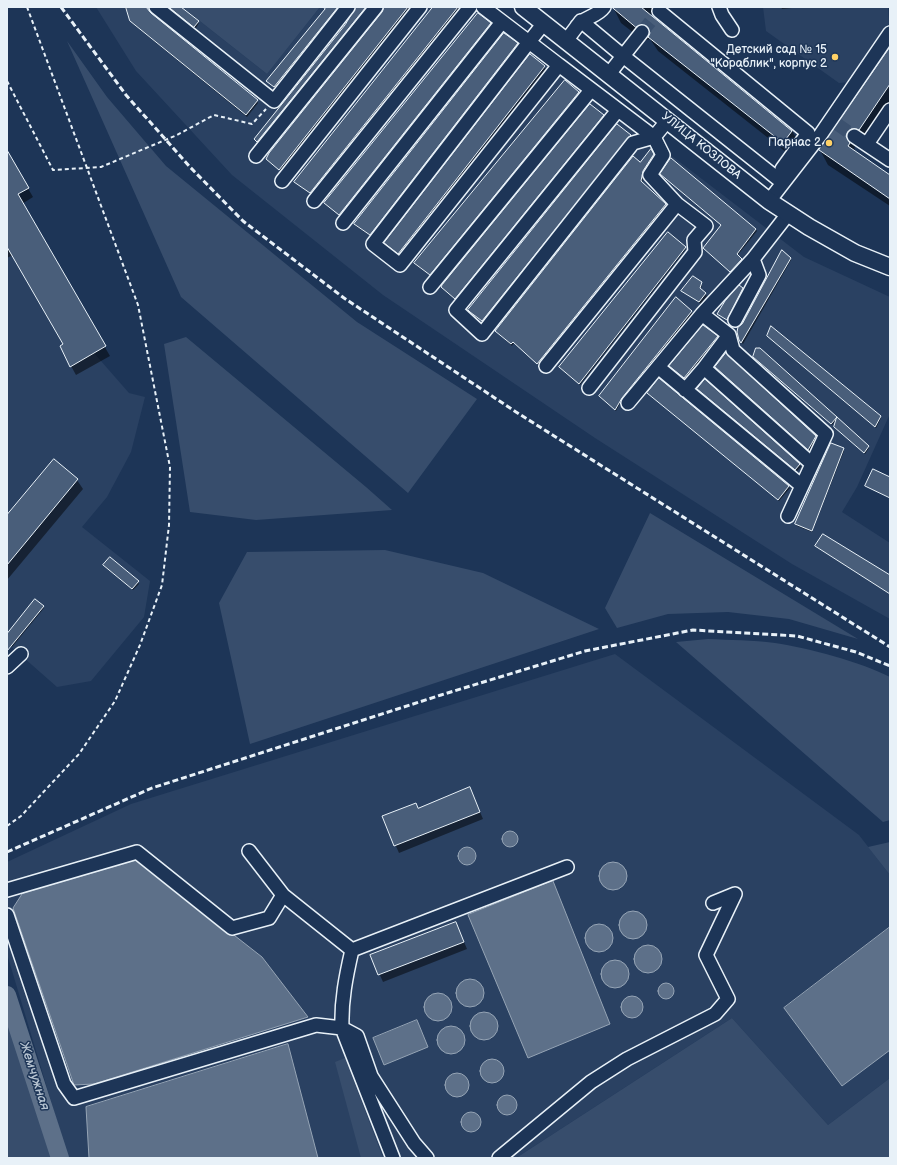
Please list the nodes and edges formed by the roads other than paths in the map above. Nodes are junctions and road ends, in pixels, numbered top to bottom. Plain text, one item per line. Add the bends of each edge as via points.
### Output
1 (156, 7) edge
2 (348, 7) edge
3 (376, 7) edge
4 (420, 7) edge
5 (470, 7) edge
6 (483, 7) edge
7 (523, 7) edge
8 (604, 7) edge
9 (719, 7) edge
10 (658, 12) edge
11 (581, 21) junction
12 (502, 22) junction
13 (544, 23) junction
14 (732, 30) dead end
15 (642, 32) tunnel mouth
16 (890, 33) edge
17 (566, 41) junction
18 (529, 42) junction
19 (623, 56) junction
20 (559, 65) junction
21 (609, 74) junction
22 (591, 90) junction
23 (618, 110) junction
24 (890, 110) edge
25 (668, 120) junction
26 (854, 136) tunnel mouth
27 (654, 137) junction
28 (867, 144) junction
29 (256, 156) dead end
30 (890, 160) edge
31 (786, 179) junction
32 (282, 181) dead end
33 (314, 201) dead end
34 (769, 201) junction
35 (677, 204) junction
36 (788, 214) junction
37 (343, 223) dead end
38 (753, 259) junction
39 (890, 267) edge
40 (430, 287) dead end
41 (702, 314) junction
42 (735, 320) dead end
43 (729, 335) junction
44 (546, 366) dead end
45 (658, 367) junction
46 (704, 368) junction
47 (589, 388) dead end
48 (685, 390) junction
49 (628, 403) dead end
50 (812, 464) junction
51 (802, 486) junction
52 (788, 516) dead end
53 (20, 654) dead end
54 (7, 667) edge
55 (249, 851) dead end
56 (567, 867) dead end
57 (7, 890) edge
58 (283, 895) junction
59 (713, 903) dead end
60 (7, 915) edge
61 (352, 950) junction
62 (342, 1028) junction
63 (393, 1158) edge
64 (427, 1158) edge
65 (499, 1158) edge

1 - 2 lane via 274,102
3 - 29 lane
4 - 32 lane
5 - 33 lane
6 - 12 lane
7 - 13 main road, УЛИЦА КОЗЛОВА
8 - 11 lane via 599,13
9 - 14 lane
10 - 31 lane via 808,133 782,169
11 - 17 lane
11 - 19 lane
12 - 18 lane
12 - 37 lane
13 - 17 main road, УЛИЦА КОЗЛОВА
13 - 18 lane
15 - 19 lane
16 - 31 lane via 833,122
17 - 21 main road, УЛИЦА КОЗЛОВА
18 - 20 lane
18 - 20 lane via 373,244 400,264
19 - 21 lane
19 - 31 lane
20 - 22 lane
21 - 25 main road, УЛИЦА КОЗЛОВА
22 - 23 lane
22 - 40 lane
23 - 27 lane
23 - 27 lane via 456,310 482,334 633,143
24 - 28 lane
25 - 27 lane
25 - 34 main road, УЛИЦА КОЗЛОВА
26 - 28 lane
27 - 35 lane via 663,155 650,175
28 - 30 lane
31 - 34 lane
34 - 36 main road, УЛИЦА КОЗЛОВА
35 - 44 lane
35 - 47 lane via 706,226 694,240 695,252
36 - 38 lane
36 - 39 main road, УЛИЦА КОЗЛОВА via 855,253
38 - 41 lane
38 - 42 lane via 759,275
41 - 43 lane
41 - 45 lane
43 - 46 lane
43 - 50 lane via 733,350 826,434
45 - 48 lane
45 - 49 lane
46 - 48 lane
46 - 50 lane
48 - 51 lane
50 - 51 lane
51 - 52 lane
53 - 54 lane
55 - 58 lane
56 - 61 lane
57 - 58 lane via 137,852 232,928 269,918
58 - 61 lane
59 - 65 lane via 735,894 706,955 728,999 715,1014 627,1059 591,1082
60 - 62 lane via 64,1084 74,1098 316,1025
61 - 62 lane via 341,1012
62 - 63 lane
62 - 64 lane via 357,1036 371,1076 414,1143

